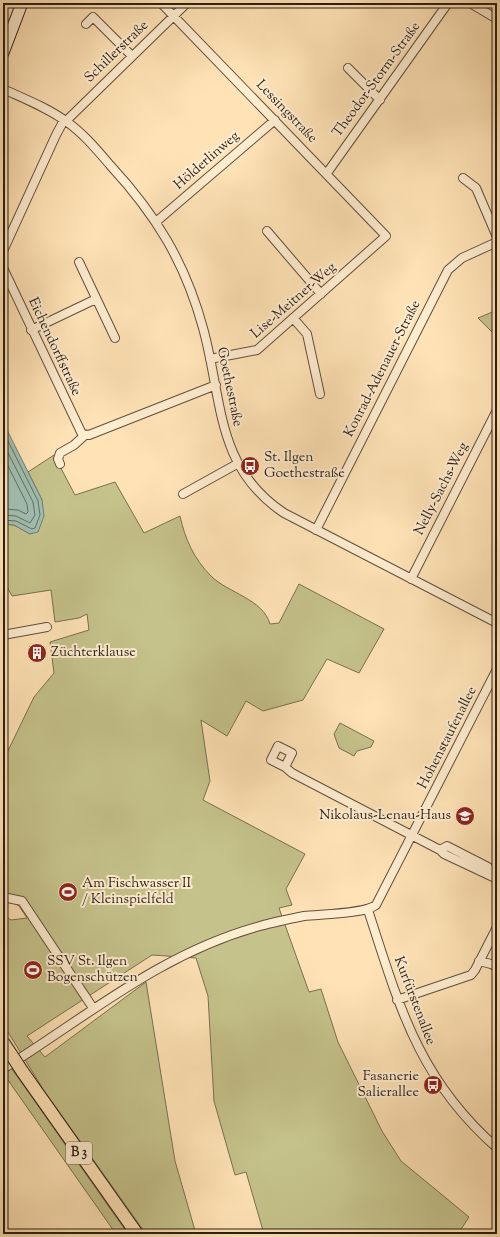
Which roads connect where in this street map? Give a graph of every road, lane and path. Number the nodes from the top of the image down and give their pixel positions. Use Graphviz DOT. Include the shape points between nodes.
graph roads {
  1 [pos="22,3"];
  2 [pos="161,3"];
  3 [pos="187,3"];
  4 [pos="448,3"];
  5 [pos="470,3"];
  6 [pos="174,16"];
  7 [pos="497,19"];
  8 [pos="86,24"];
  9 [pos="3,53"];
  10 [pos="132,56"];
  11 [pos="348,68"];
  12 [pos="3,88"];
  13 [pos="380,100"];
  14 [pos="275,120"];
  15 [pos="65,121"];
  16 [pos="327,173"];
  17 [pos="463,178"];
  18 [pos="156,221"];
  19 [pos="267,231"];
  20 [pos="497,237"];
  21 [pos="383,240"];
  22 [pos="497,242"];
  23 [pos="3,251"];
  24 [pos="79,262"];
  25 [pos="3,268"];
  26 [pos="321,294"];
  27 [pos="96,299"];
  28 [pos="293,318"];
  29 [pos="31,330"];
  30 [pos="114,338"];
  31 [pos="210,359"];
  32 [pos="216,385"];
  33 [pos="320,394"];
  34 [pos="497,410"];
  35 [pos="84,435"];
  36 [pos="60,464"];
  37 [pos="237,464"];
  38 [pos="183,494"];
  39 [pos="316,530"];
  40 [pos="411,579"];
  41 [pos="497,623"];
  42 [pos="47,627"];
  43 [pos="3,635"];
  44 [pos="497,670"];
  45 [pos="285,767"];
  46 [pos="412,836"];
  47 [pos="493,877"];
  48 [pos="3,897"];
  49 [pos="368,910"];
  50 [pos="497,927"];
  51 [pos="480,961"];
  52 [pos="497,968"];
  53 [pos="398,1000"];
  54 [pos="93,1008"];
  55 [pos="3,1042"];
  56 [pos="3,1069"];
  57 [pos="497,1148"];
  58 [pos="137,1234"];
  1 -- 9 [label="street"];
  2 -- 6 [label="street, Lessingstraße"];
  3 -- 6 [label="street, Schillerstraße"];
  4 -- 13 [label="street, Theodor-Storm-Straße"];
  5 -- 7 [label="street"];
  6 -- 10 [label="street, Schillerstraße"];
  6 -- 14 [label="street, Lessingstraße"];
  8 -- 10 [label="street" via="93,17"];
  10 -- 15 [label="street, Schillerstraße"];
  11 -- 13 [label="street"];
  12 -- 15 [label="street, Goethestraße"];
  13 -- 16 [label="street, Theodor-Storm-Straße"];
  14 -- 16 [label="street, Lessingstraße"];
  14 -- 18 [label="street, Hölderlinweg"];
  15 -- 18 [label="street, Goethestraße" via="95,148 127,183"];
  15 -- 23 [label="street" via="52,142"];
  16 -- 21 [label="street, Lessingstraße" via="384,232 386,236"];
  17 -- 20 [label="street" via="476,188"];
  18 -- 31 [label="street, Goethestraße" via="192,292"];
  19 -- 26 [label="street"];
  21 -- 26 [label="street, Lise-Meitner-Weg"];
  22 -- 39 [label="street, Konrad-Adenauer-Straße" via="462,258 448,270"];
  24 -- 27 [label="street"];
  25 -- 29 [label="street, Eichendorffstraße"];
  26 -- 28 [label="street, Lise-Meitner-Weg"];
  27 -- 29 [label="street"];
  27 -- 30 [label="street"];
  28 -- 31 [label="street, Lise-Meitner-Weg" via="257,350"];
  28 -- 33 [label="street" via="307,334"];
  29 -- 35 [label="street, Eichendorffstraße" via="79,431"];
  31 -- 32 [label="street, Goethestraße"];
  32 -- 35 [label="street"];
  32 -- 37 [label="street, Goethestraße" via="225,430"];
  34 -- 40 [label="street, Nelly-Sachs-Weg"];
  35 -- 36 [label="street" via="60,453"];
  37 -- 38 [label="street"];
  37 -- 39 [label="street, Goethestraße" via="248,481 269,502"];
  39 -- 40 [label="street, Goethestraße"];
  40 -- 41 [label="street, Goethestraße"];
  42 -- 43 [label="street"];
  44 -- 46 [label="street, Hohenstaufenallee"];
  45 -- 46 [label="street"];
  46 -- 47 [label="street" via="440,850 447,846 488,867"];
  46 -- 49 [label="street, Hohenstaufenallee" via="379,901"];
  48 -- 54 [label="street" via="22,901"];
  49 -- 53 [label="street, Kurfürstenallee"];
  49 -- 54 [label="street" via="304,916 225,937 160,966"];
  50 -- 51 [label="street"];
  51 -- 52 [label="street"];
  51 -- 53 [label="street" via="473,973 466,977"];
  53 -- 57 [label="street, Kurfürstenallee" via="420,1052 443,1089"];
  54 -- 56 [label="street"];
  55 -- 58 [label="main road, B 3, bridge"];
}
